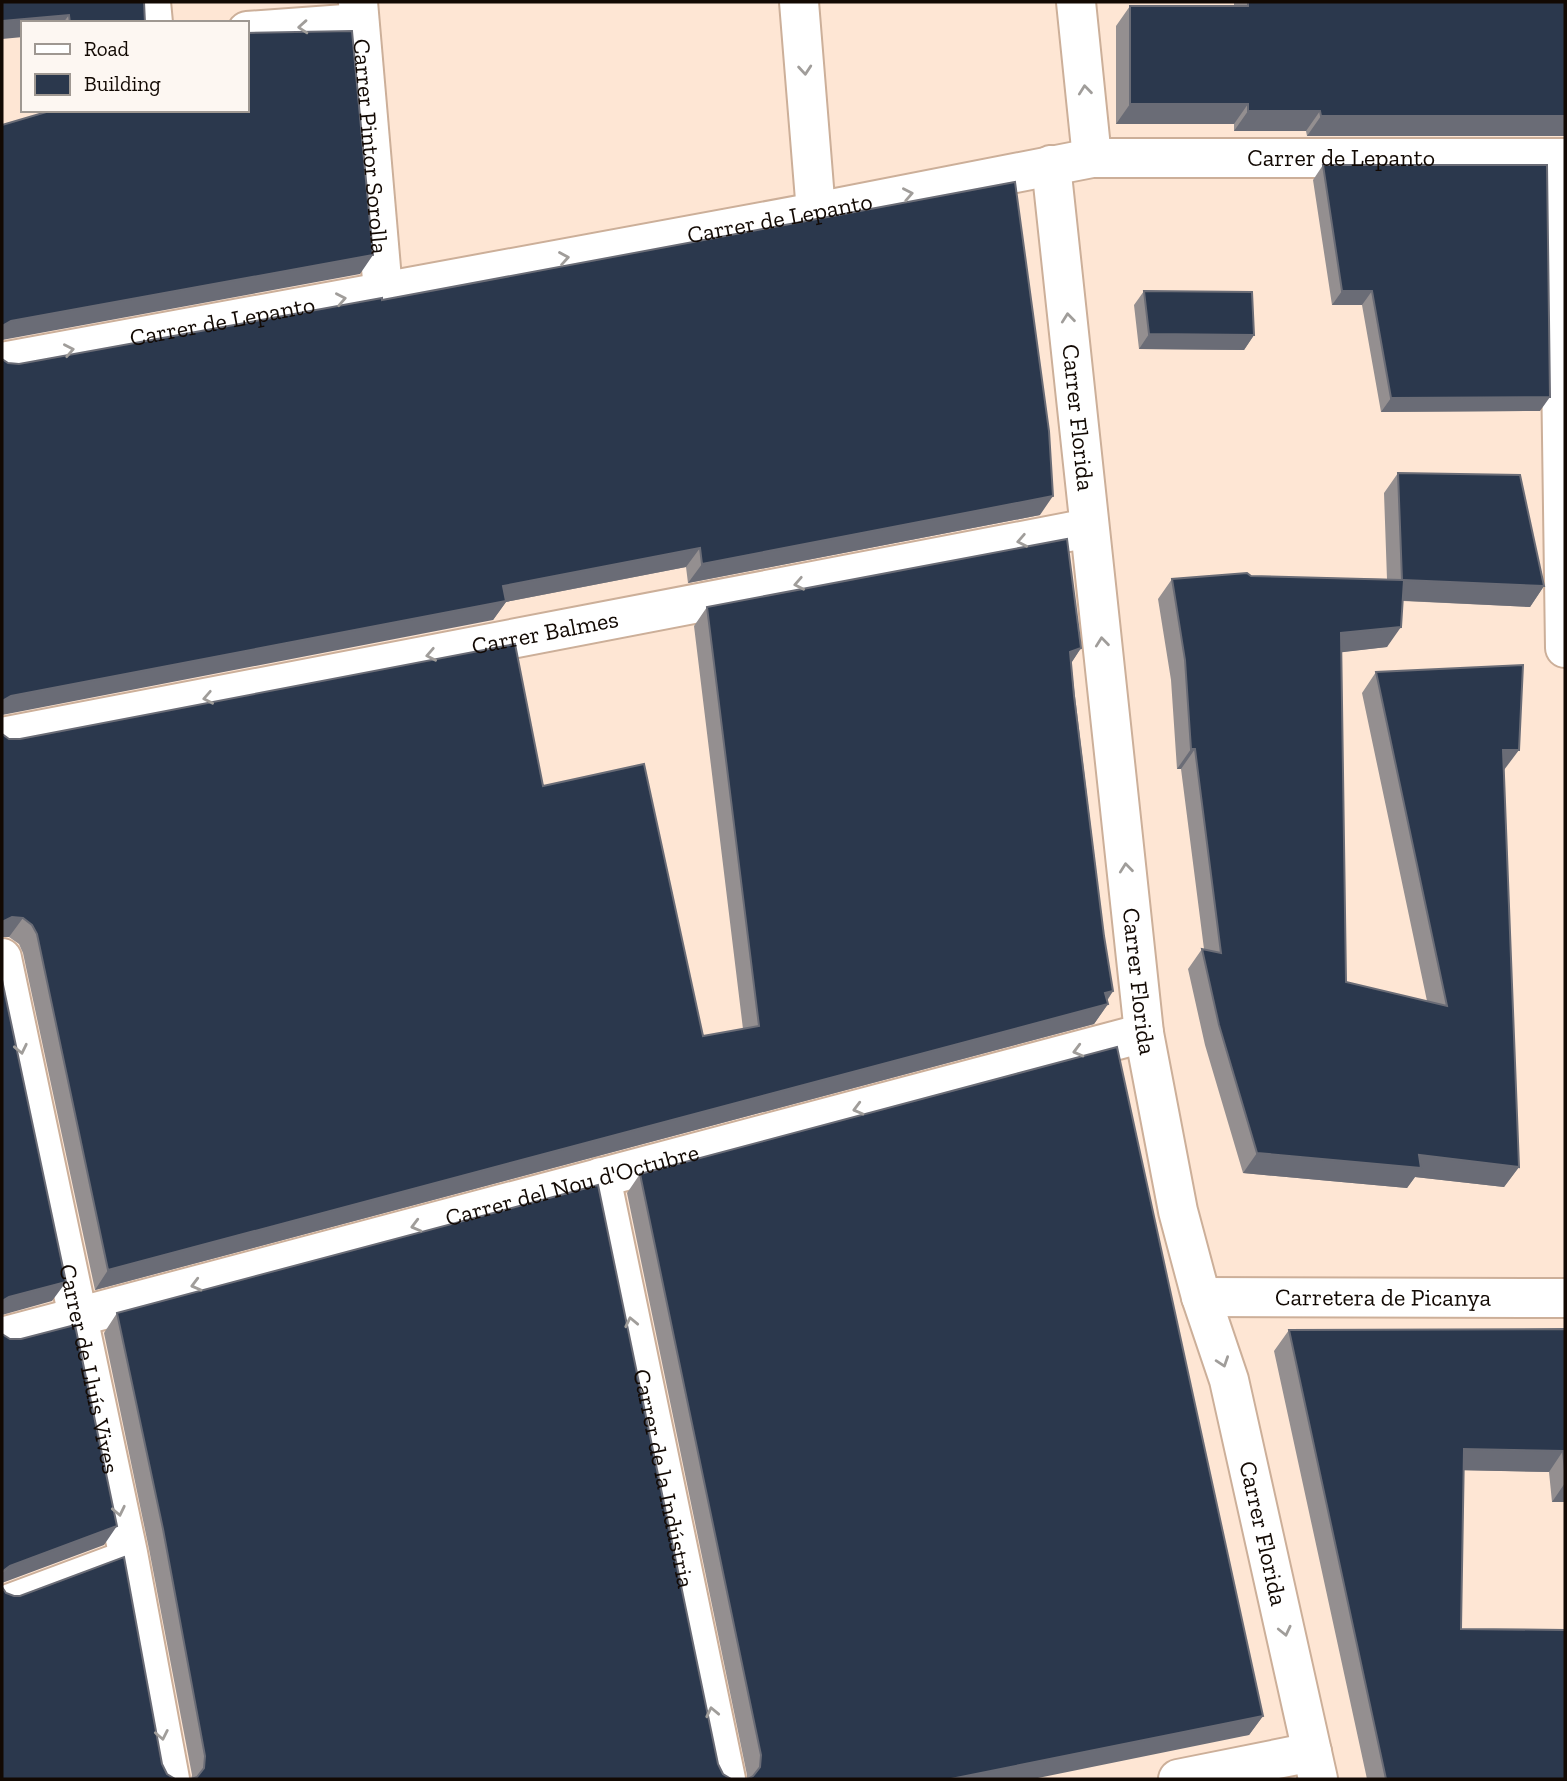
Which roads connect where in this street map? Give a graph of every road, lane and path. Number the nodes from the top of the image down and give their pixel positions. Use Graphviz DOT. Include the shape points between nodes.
graph roads {
  1 [pos="151,2"];
  2 [pos="799,2"];
  3 [pos="1076,2"];
  4 [pos="358,12"];
  5 [pos="153,21"];
  6 [pos="248,31"];
  7 [pos="1092,158"];
  8 [pos="1562,158"];
  9 [pos="1051,165"];
  10 [pos="816,212"];
  11 [pos="383,291"];
  12 [pos="2,362"];
  13 [pos="1089,528"];
  14 [pos="1565,648"];
  15 [pos="2,737"];
  16 [pos="2,958"];
  17 [pos="1144,1033"];
  18 [pos="600,1177"];
  19 [pos="1201,1297"];
  20 [pos="1565,1298"];
  21 [pos="77,1317"];
  22 [pos="2,1337"];
  23 [pos="128,1553"];
  24 [pos="2,1600"];
  25 [pos="1315,1766"];
  26 [pos="170,1779"];
  27 [pos="726,1779"];
  28 [pos="1178,1779"];
  1 -- 5 [label="street"];
  2 -- 10 [label="street, one-way"];
  7 -- 3 [label="street, one-way"];
  4 -- 6 [label="street, one-way"];
  4 -- 11 [label="street, Carrer Pintor Sorolla"];
  7 -- 8 [label="street, Carrer de Lepanto"];
  7 -- 9 [label="street, Carrer de Lepanto"];
  8 -- 14 [label="street"];
  10 -- 9 [label="street, Carrer de Lepanto, one-way"];
  13 -- 9 [label="street, Carrer Florida, one-way"];
  11 -- 10 [label="street, Carrer de Lepanto, one-way"];
  12 -- 11 [label="street, Carrer de Lepanto, one-way"];
  13 -- 15 [label="street, Carrer Balmes, one-way"];
  17 -- 13 [label="street, Carrer Florida, one-way"];
  16 -- 21 [label="street, Carrer de Lluís Vives, one-way"];
  17 -- 18 [label="street, Carrer del Nou d'Octubre, one-way"];
  17 -- 19 [label="street, Carrer Florida" via="1178,1211"];
  18 -- 21 [label="street, Carrer del Nou d'Octubre, one-way"];
  27 -- 18 [label="street, Carrer de la Indústria, one-way"];
  19 -- 20 [label="street, Carretera de Picanya"];
  19 -- 25 [label="street, Carrer Florida, one-way" via="1229,1380"];
  21 -- 22 [label="street, Carrer del Nou d'Octubre"];
  21 -- 23 [label="street, Carrer de Lluís Vives, one-way"];
  23 -- 24 [label="lane"];
  23 -- 26 [label="street, Carrer de Lluís Vives, one-way"];
  25 -- 28 [label="street"];
}
